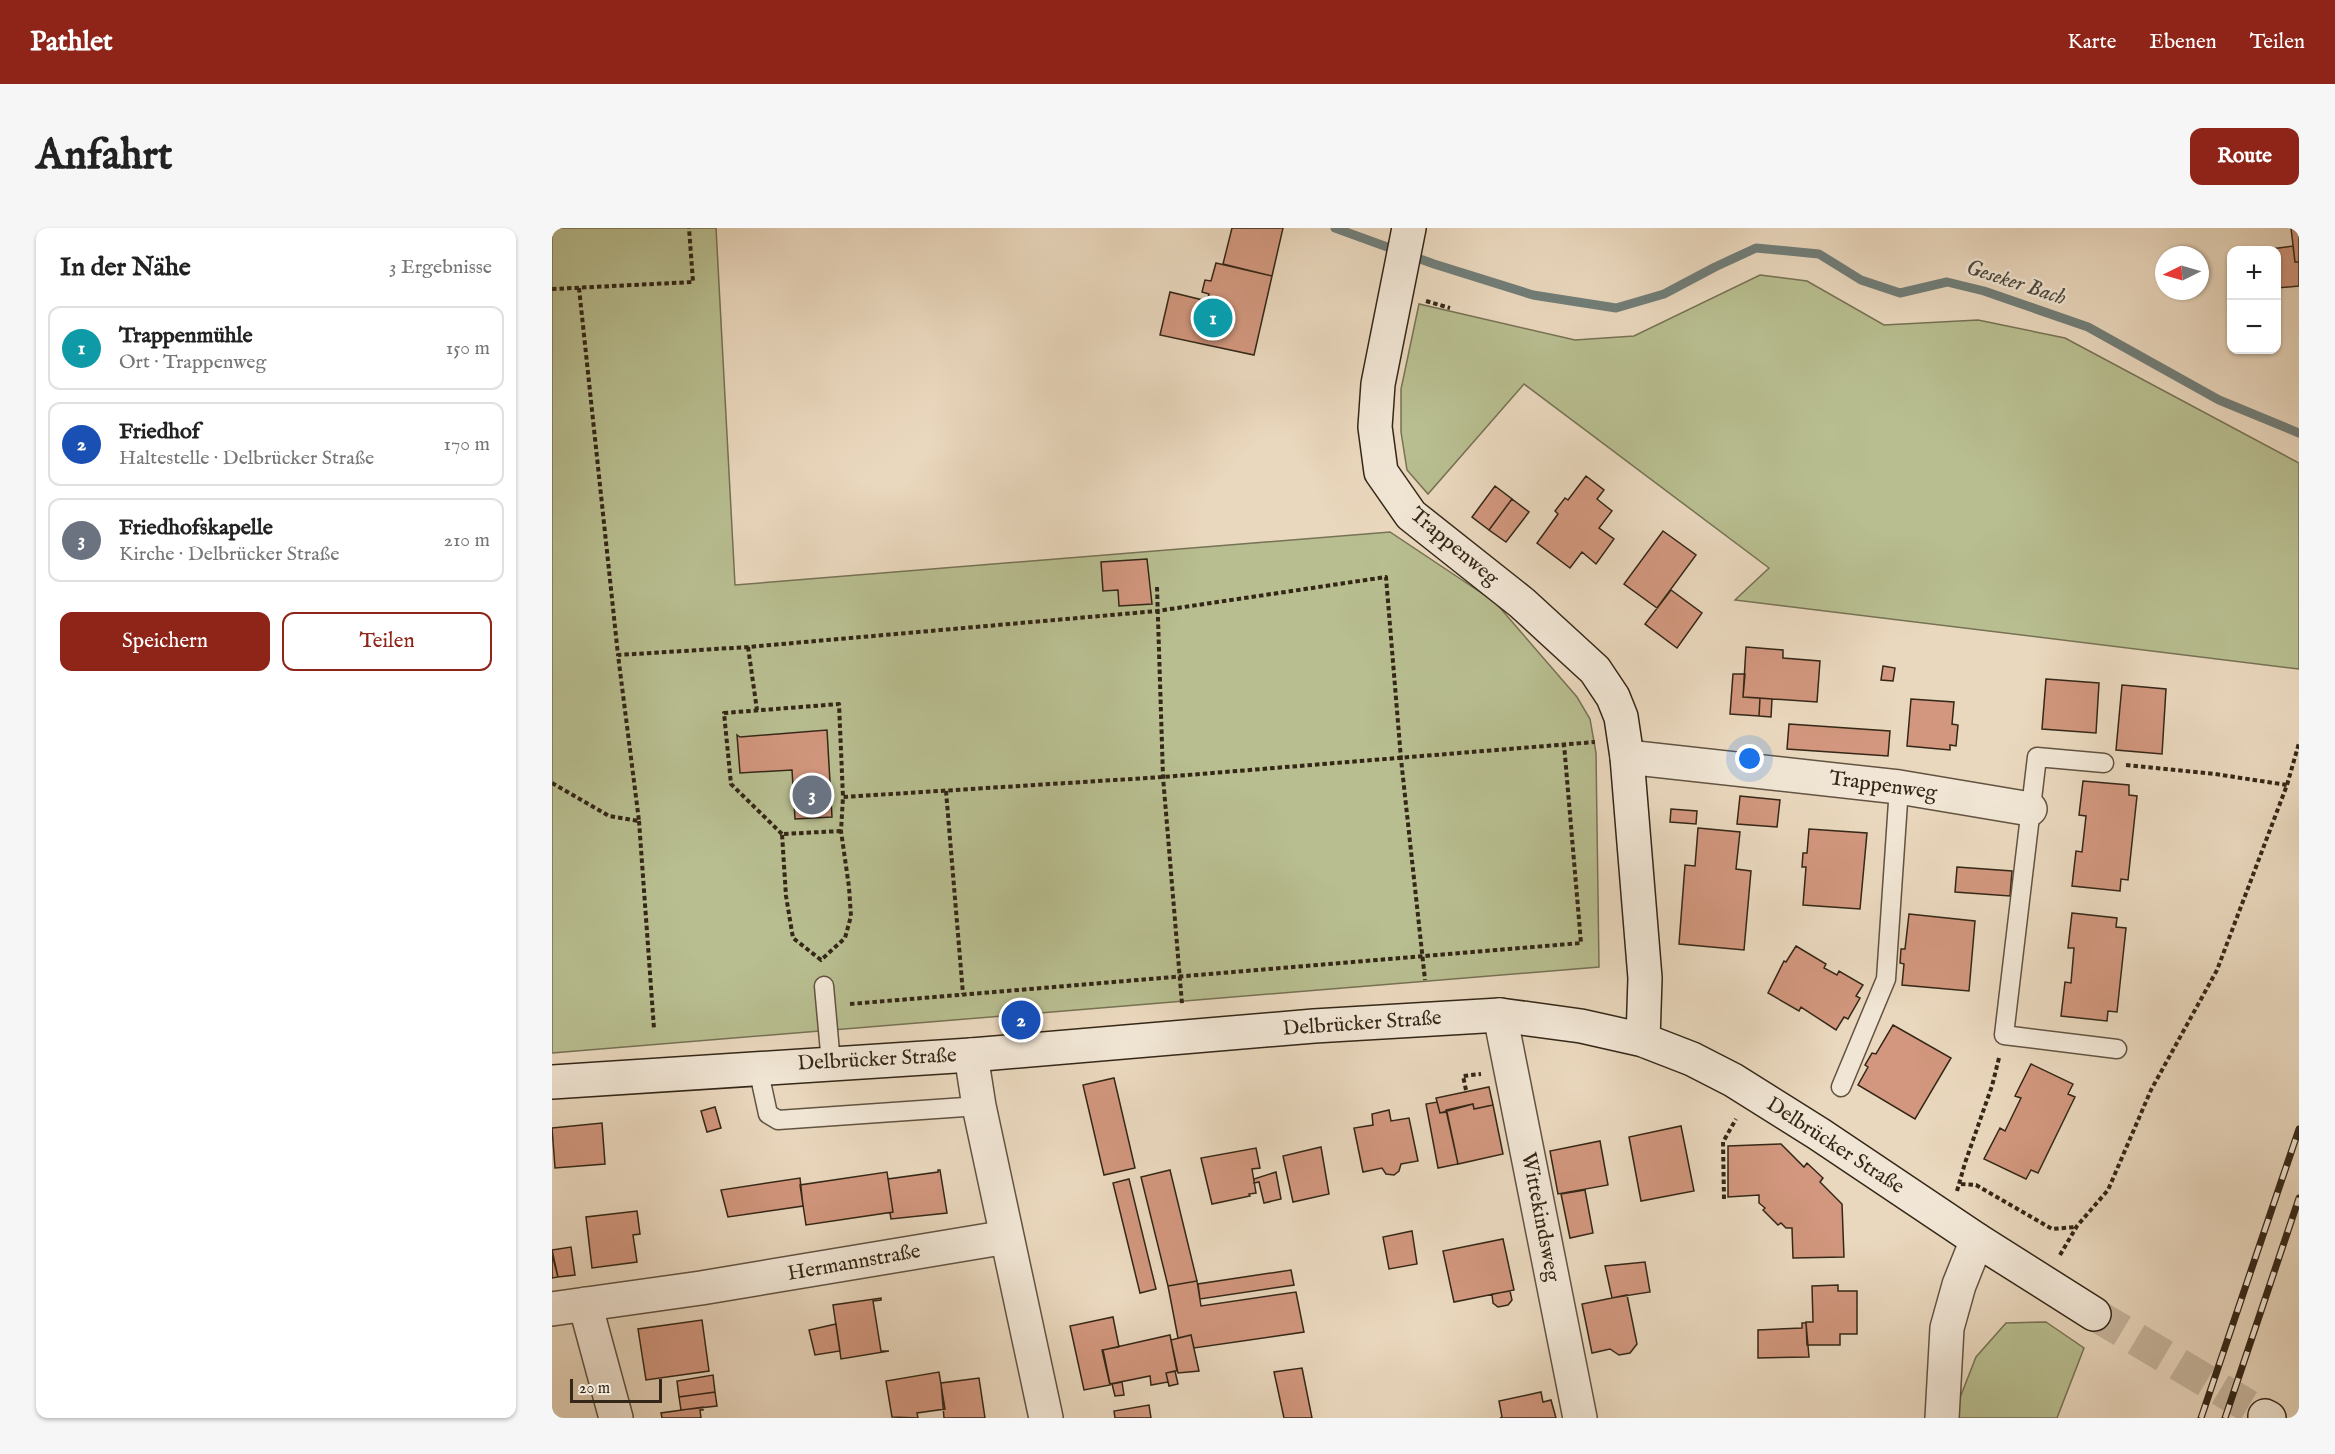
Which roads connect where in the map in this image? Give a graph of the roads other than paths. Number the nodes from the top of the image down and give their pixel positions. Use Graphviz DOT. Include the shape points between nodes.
graph roads {
  1 [pos="1408,229"];
  2 [pos="1628,757"];
  3 [pos="2104,763"];
  4 [pos="1899,787"];
  5 [pos="2030,809"];
  6 [pos="824,986"];
  7 [pos="1500,1015"];
  8 [pos="1643,1040"];
  9 [pos="2117,1049"];
  10 [pos="971,1055"];
  11 [pos="831,1063"];
  12 [pos="758,1068"];
  13 [pos="552,1082"];
  14 [pos="1841,1087"];
  15 [pos="979,1106"];
  16 [pos="1007,1237"];
  17 [pos="1977,1240"];
  18 [pos="585,1304"];
  19 [pos="552,1309"];
  20 [pos="2094,1314"];
  21 [pos="616,1418"];
  22 [pos="1046,1418"];
  23 [pos="1580,1418"];
  24 [pos="1942,1418"];
  1 -- 2 [label="street, Trappenweg" via="1409,286 1378,384 1375,427 1381,472 1411,515 1522,603 1595,670 1621,717"];
  2 -- 4 [label="street, Trappenweg"];
  2 -- 8 [label="street, Trappenweg" via="1645,978"];
  3 -- 5 [label="lane" via="2037,758"];
  4 -- 5 [label="street, Trappenweg"];
  4 -- 14 [label="lane" via="1886,979"];
  5 -- 9 [label="lane" via="2004,1035"];
  6 -- 11 [label="lane"];
  7 -- 8 [label="street, Delbrücker Straße" via="1581,1026"];
  7 -- 10 [label="street, Delbrücker Straße" via="1314,1026"];
  7 -- 23 [label="street, Wittekindsweg"];
  8 -- 17 [label="street, Delbrücker Straße" via="1732,1080"];
  10 -- 11 [label="street, Delbrücker Straße"];
  10 -- 15 [label="street"];
  11 -- 12 [label="street, Delbrücker Straße"];
  12 -- 13 [label="street, Delbrücker Straße"];
  12 -- 15 [label="lane" via="768,1114 778,1120"];
  15 -- 16 [label="street"];
  16 -- 18 [label="street, Hermannstraße"];
  16 -- 22 [label="street"];
  17 -- 20 [label="street, Delbrücker Straße"];
  17 -- 24 [label="street" via="1947,1328"];
  18 -- 19 [label="street, Hermannstraße"];
  18 -- 21 [label="street"];
}
